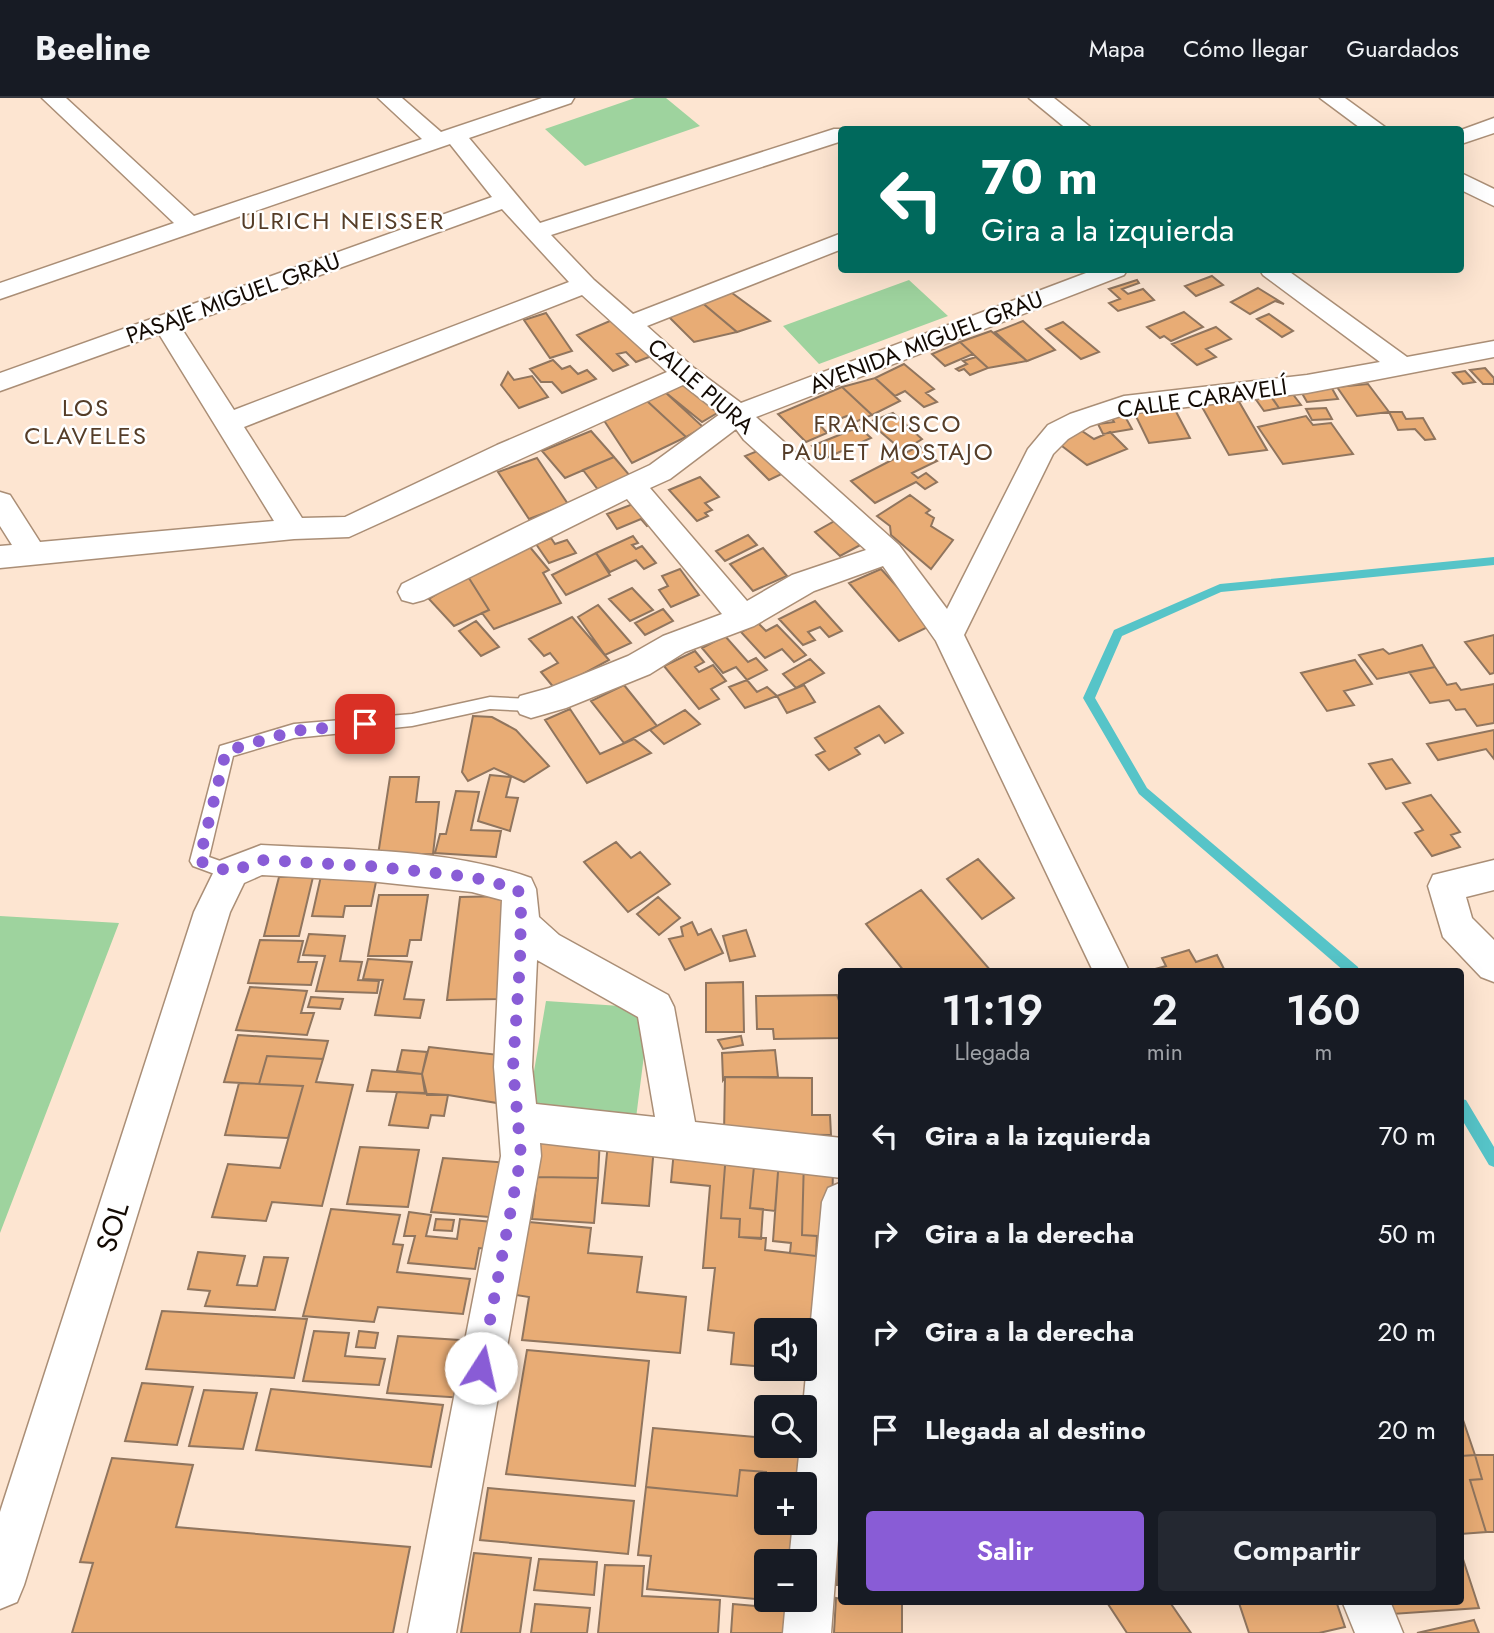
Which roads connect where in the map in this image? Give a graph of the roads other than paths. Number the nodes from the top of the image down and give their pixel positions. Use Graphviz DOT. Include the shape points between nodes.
graph roads {
  1 [pos="53,98"];
  2 [pos="389,98"];
  3 [pos="563,98"];
  4 [pos="1040,98"];
  5 [pos="1331,98"];
  6 [pos="1494,125"];
  7 [pos="1078,126"];
  8 [pos="1372,126"];
  9 [pos="838,135"];
  10 [pos="1464,136"];
  11 [pos="446,137"];
  12 [pos="1464,182"];
  13 [pos="1494,199"];
  14 [pos="506,200"];
  15 [pos="190,225"];
  16 [pos="536,232"];
  17 [pos="838,242"];
  18 [pos="1107,273"];
  19 [pos="1276,273"];
  20 [pos="585,285"];
  21 [pos="0,290"];
  22 [pos="165,322"];
  23 [pos="630,324"];
  24 [pos="1494,349"];
  25 [pos="1404,367"];
  26 [pos="685,374"];
  27 [pos="0,382"];
  28 [pos="738,414"];
  29 [pos="227,423"];
  30 [pos="631,485"];
  31 [pos="0,502"];
  32 [pos="294,529"];
  33 [pos="32,552"];
  34 [pos="889,553"];
  35 [pos="0,556"];
  36 [pos="413,592"];
  37 [pos="743,618"];
  38 [pos="949,635"];
  39 [pos="531,705"];
  40 [pos="231,872"];
  41 [pos="1494,876"];
  42 [pos="521,924"];
  43 [pos="1494,965"];
  44 [pos="1110,968"];
  45 [pos="518,1121"];
  46 [pos="678,1139"];
  47 [pos="838,1158"];
  48 [pos="838,1251"];
  49 [pos="0,1585"];
  50 [pos="1368,1605"];
  51 [pos="432,1633"];
  52 [pos="807,1633"];
  53 [pos="1379,1633"];
  1 -- 15 [label="street"];
  2 -- 11 [label="street, CALLE PIURA"];
  3 -- 11 [label="street"];
  4 -- 7 [label="street"];
  5 -- 8 [label="street"];
  6 -- 10 [label="street"];
  9 -- 16 [label="street"];
  11 -- 14 [label="street, CALLE PIURA"];
  11 -- 15 [label="street"];
  12 -- 13 [label="street"];
  14 -- 16 [label="street, CALLE PIURA"];
  14 -- 22 [label="street, PASAJE MIGUEL GRAU"];
  15 -- 21 [label="street"];
  16 -- 20 [label="street, CALLE PIURA"];
  17 -- 23 [label="street"];
  18 -- 28 [label="street, AVENIDA MIGUEL GRAU"];
  19 -- 25 [label="street"];
  20 -- 23 [label="street, CALLE PIURA"];
  20 -- 29 [label="street"];
  22 -- 27 [label="street, PASAJE MIGUEL GRAU"];
  22 -- 29 [label="street"];
  23 -- 26 [label="street, CALLE PIURA"];
  24 -- 25 [label="street, CALLE CARAVELÍ"];
  25 -- 38 [label="street, CALLE CARAVELÍ" via="1307,384 1124,405 1058,432 1042,449"];
  26 -- 28 [label="street, CALLE PIURA"];
  26 -- 32 [label="street" via="349,527"];
  28 -- 30 [label="street, AVENIDA MIGUEL GRAU" via="660,472"];
  28 -- 34 [label="street, CALLE PIURA"];
  29 -- 32 [label="street"];
  30 -- 36 [label="street, AVENIDA MIGUEL GRAU"];
  30 -- 37 [label="street"];
  31 -- 33 [label="street"];
  32 -- 33 [label="street"];
  33 -- 35 [label="street"];
  34 -- 37 [label="street" via="803,583"];
  34 -- 38 [label="street, CALLE PIURA"];
  37 -- 39 [label="street" via="674,644 639,665"];
  38 -- 44 [label="street, CALLE PIURA"];
  39 -- 40 [label="lane" via="490,703 412,720 294,731 226,751 199,861"];
  40 -- 42 [label="street" via="261,860 472,877 518,889"];
  40 -- 49 [label="street, SOL" via="212,912"];
  41 -- 43 [label="street" via="1446,886 1456,926"];
  42 -- 45 [label="street" via="513,1067"];
  42 -- 46 [label="street" via="546,946 655,1007"];
  45 -- 46 [label="street"];
  45 -- 51 [label="street" via="521,1156"];
  46 -- 47 [label="street"];
  48 -- 52 [label="street"];
  50 -- 53 [label="street"];
}
